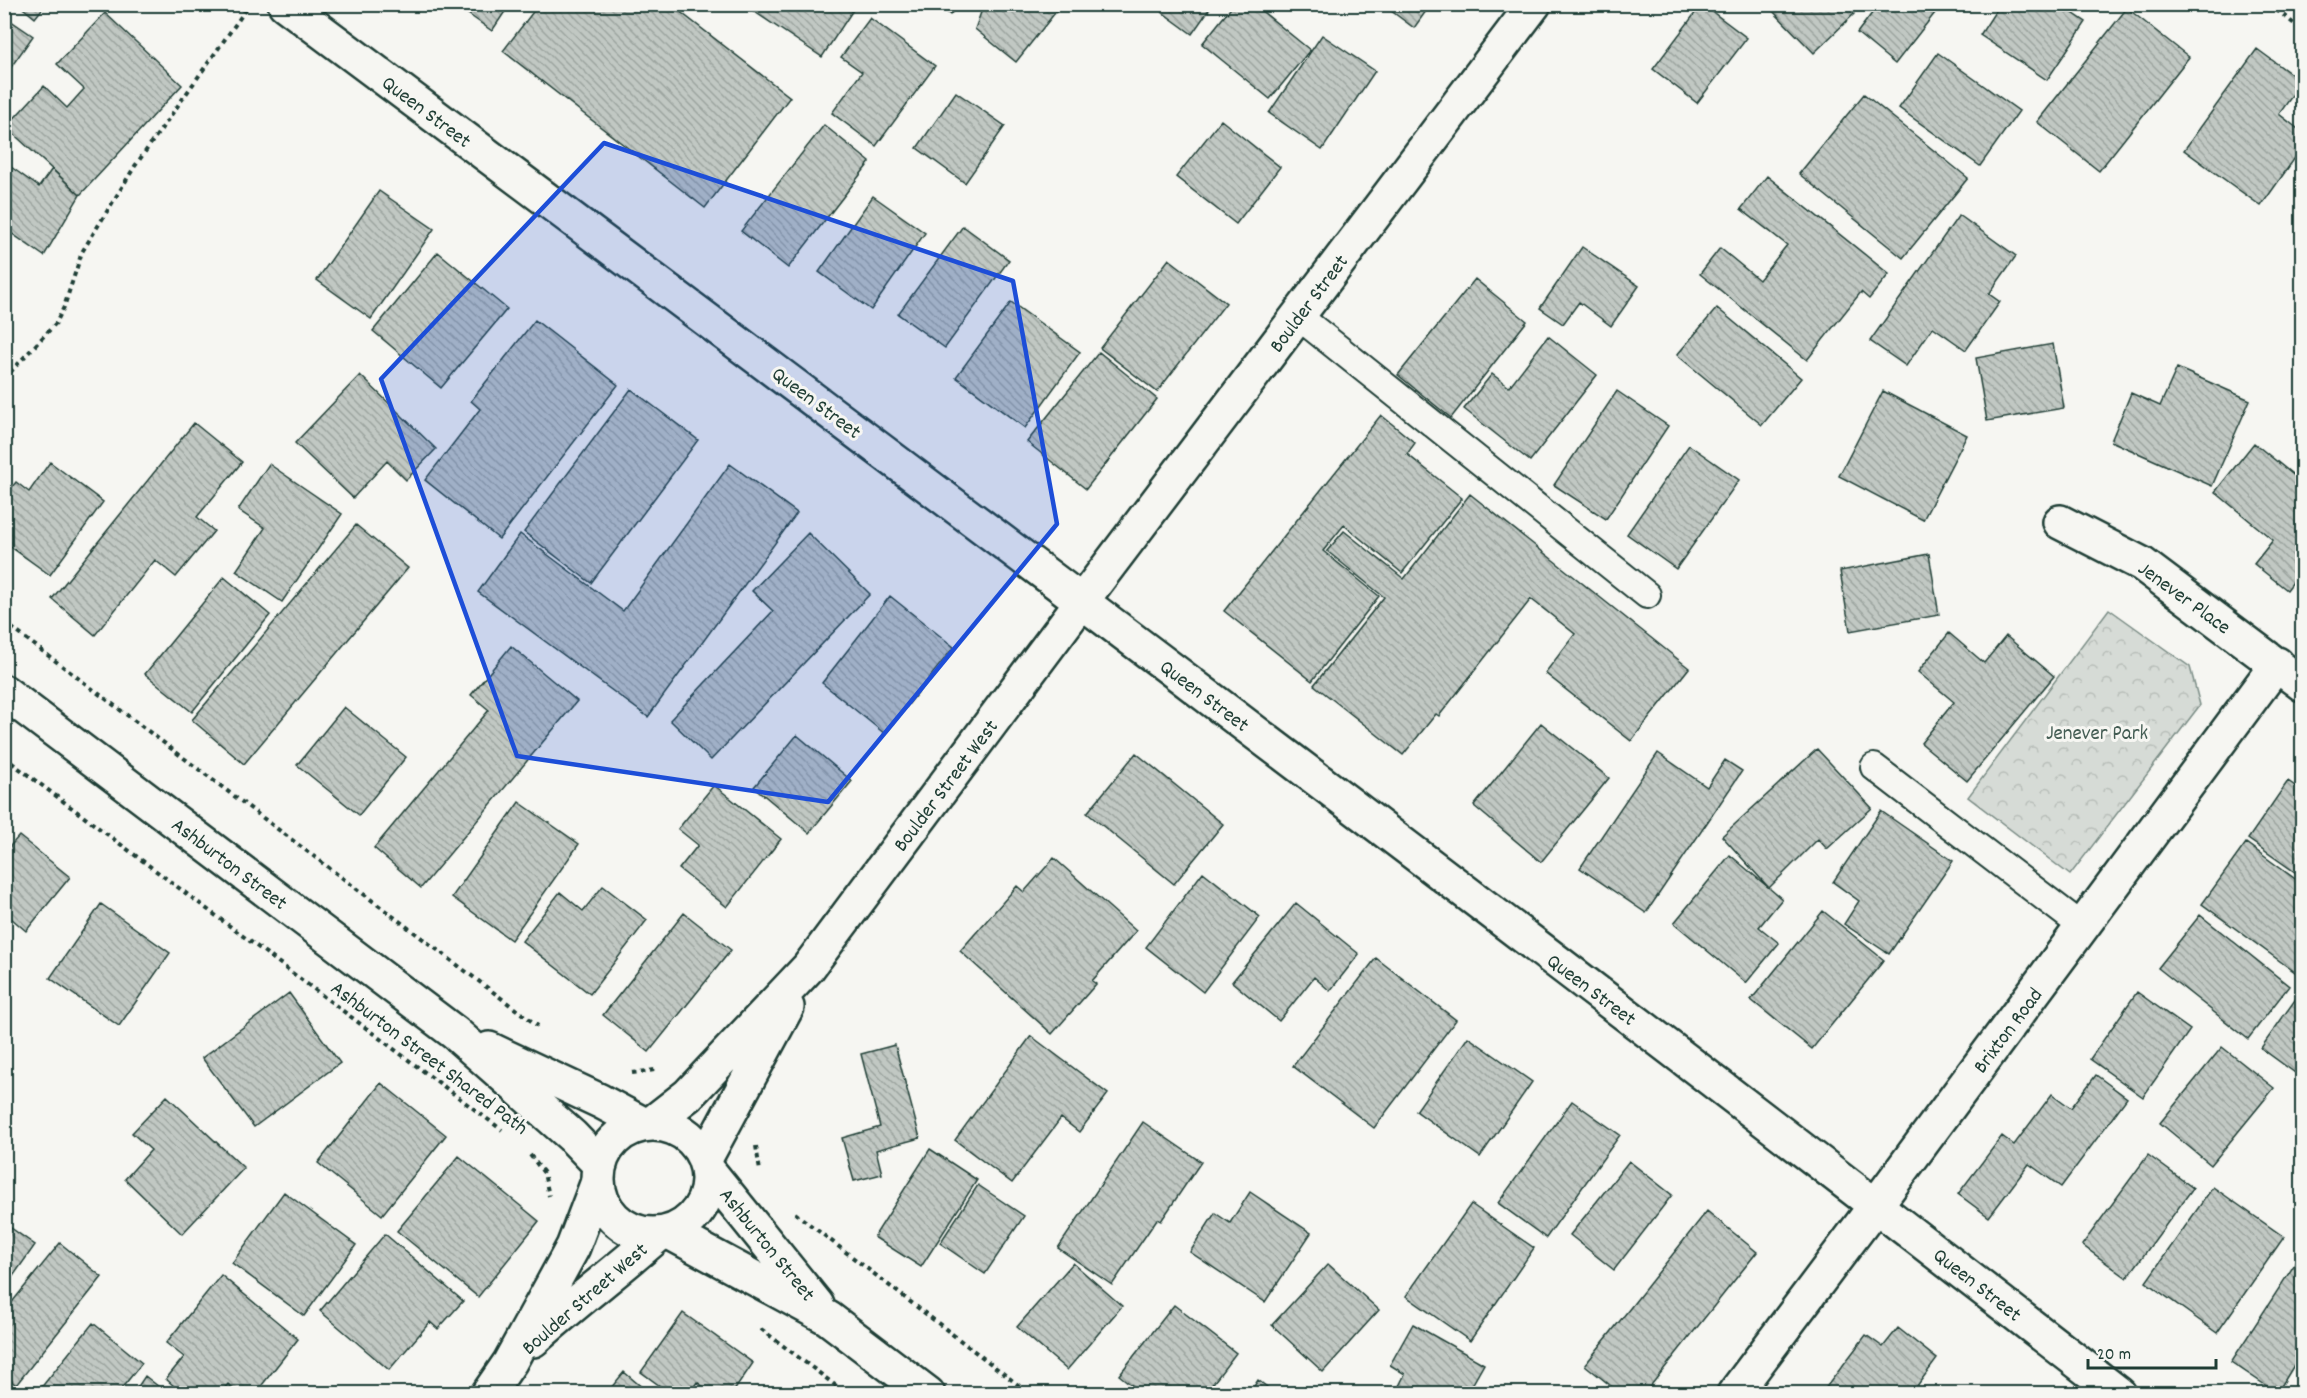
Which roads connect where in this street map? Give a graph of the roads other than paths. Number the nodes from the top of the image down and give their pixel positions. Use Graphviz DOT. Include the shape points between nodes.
graph roads {
  1 [pos="1534,4"];
  2 [pos="294,7"];
  3 [pos="1298,316"];
  4 [pos="2060,522"];
  5 [pos="1647,595"];
  6 [pos="1082,601"];
  7 [pos="2277,664"];
  8 [pos="2302,684"];
  9 [pos="4,692"];
  10 [pos="1874,767"];
  11 [pos="2084,927"];
  12 [pos="808,968"];
  13 [pos="455,1033"];
  14 [pos="648,1124"];
  15 [pos="706,1164"];
  16 [pos="598,1174"];
  17 [pos="1876,1205"];
  18 [pos="663,1234"];
  19 [pos="828,1318"];
  20 [pos="510,1362"];
  21 [pos="488,1394"];
  22 [pos="928,1394"];
  23 [pos="1734,1394"];
  24 [pos="2119,1394"];
  1 -- 3 [label="street, Boulder Street"];
  2 -- 6 [label="street, Queen Street"];
  3 -- 5 [label="lane"];
  3 -- 6 [label="street, Boulder Street"];
  4 -- 7 [label="street, Jenever Place" via="2142,564"];
  6 -- 12 [label="street, Boulder Street West"];
  6 -- 17 [label="street, Queen Street"];
  7 -- 8 [label="street, Jenever Place"];
  7 -- 11 [label="street, Brixton Road"];
  9 -- 13 [label="street, Ashburton Street"];
  10 -- 11 [label="lane"];
  11 -- 17 [label="street, Brixton Road"];
  12 -- 14 [label="street, Boulder Street West" via="688,1095"];
  12 -- 15 [label="street, Boulder Street West"];
  13 -- 14 [label="street, Ashburton Street"];
  13 -- 16 [label="street, Ashburton Street" via="572,1136"];
  14 -- 15 [label="street" via="672,1127 689,1137"];
  14 -- 16 [label="street" via="615,1137 605,1150"];
  15 -- 18 [label="street" via="708,1186 704,1201 684,1226"];
  15 -- 19 [label="street, Ashburton Street"];
  16 -- 18 [label="street" via="604,1205 617,1222 644,1234"];
  16 -- 20 [label="street, Boulder Street West" via="573,1247"];
  17 -- 23 [label="street, Brixton Road"];
  17 -- 24 [label="street, Queen Street"];
  18 -- 19 [label="street, Ashburton Street"];
  18 -- 20 [label="street, Boulder Street West" via="578,1300"];
  19 -- 22 [label="street, Ashburton Street"];
  20 -- 21 [label="street, Boulder Street West"];
}
